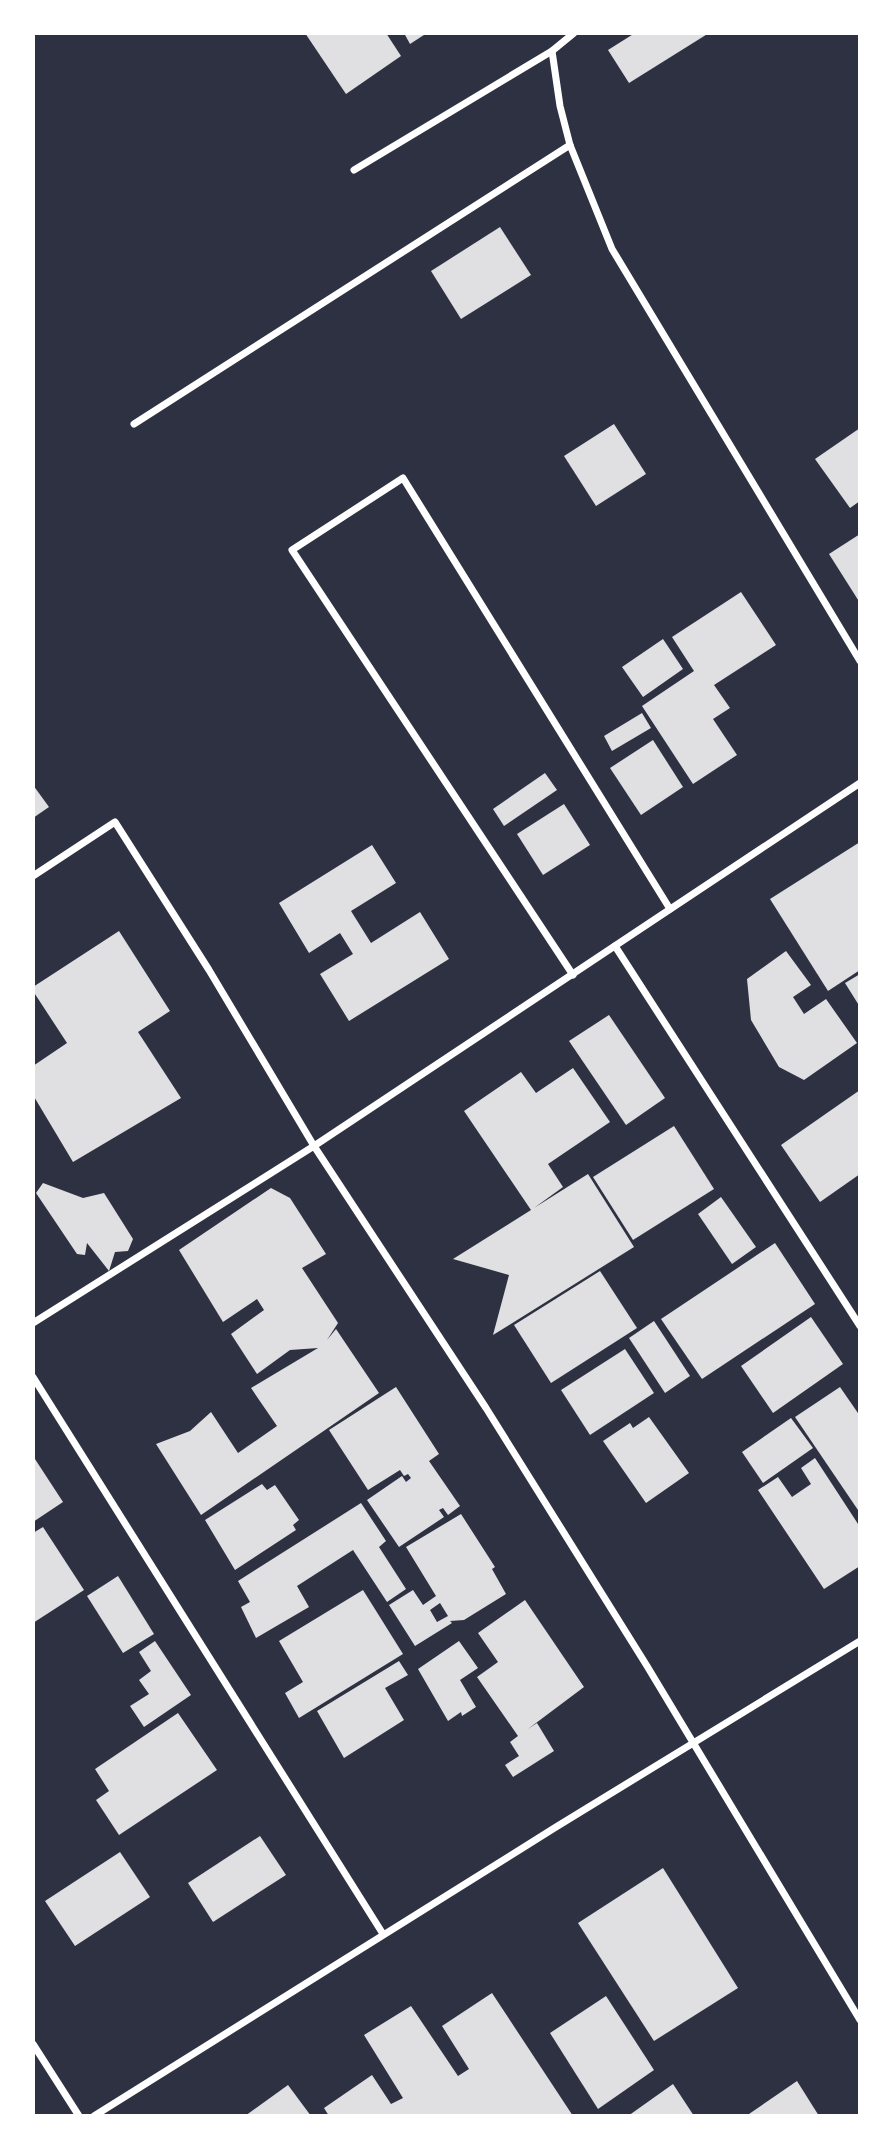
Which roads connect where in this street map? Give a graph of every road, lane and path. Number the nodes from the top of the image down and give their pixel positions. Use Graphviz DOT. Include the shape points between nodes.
graph roads {
  1 [pos="574,33"];
  2 [pos="552,51"];
  3 [pos="570,145"];
  4 [pos="354,170"];
  5 [pos="134,424"];
  6 [pos="860,661"];
  7 [pos="860,783"];
  8 [pos="33,876"];
  9 [pos="670,909"];
  10 [pos="615,946"];
  11 [pos="573,975"];
  12 [pos="314,1146"];
  13 [pos="33,1323"];
  14 [pos="860,1326"];
  15 [pos="33,1377"];
  16 [pos="860,1641"];
  17 [pos="694,1743"];
  18 [pos="383,1934"];
  19 [pos="860,2020"];
  20 [pos="33,2044"];
  21 [pos="79,2116"];
  22 [pos="94,2116"];
  1 -- 2 [label="street"];
  2 -- 3 [label="street"];
  2 -- 4 [label="street"];
  3 -- 5 [label="street"];
  3 -- 6 [label="street" via="630,282"];
  7 -- 9 [label="street"];
  8 -- 12 [label="street" via="115,822"];
  9 -- 10 [label="street"];
  9 -- 11 [label="street" via="403,478 292,550"];
  10 -- 11 [label="street"];
  10 -- 14 [label="street"];
  11 -- 12 [label="street"];
  12 -- 13 [label="street"];
  12 -- 17 [label="street" via="486,1408"];
  15 -- 18 [label="street"];
  16 -- 17 [label="street"];
  17 -- 18 [label="street"];
  17 -- 19 [label="street"];
  18 -- 22 [label="street"];
  20 -- 21 [label="street"];
}
